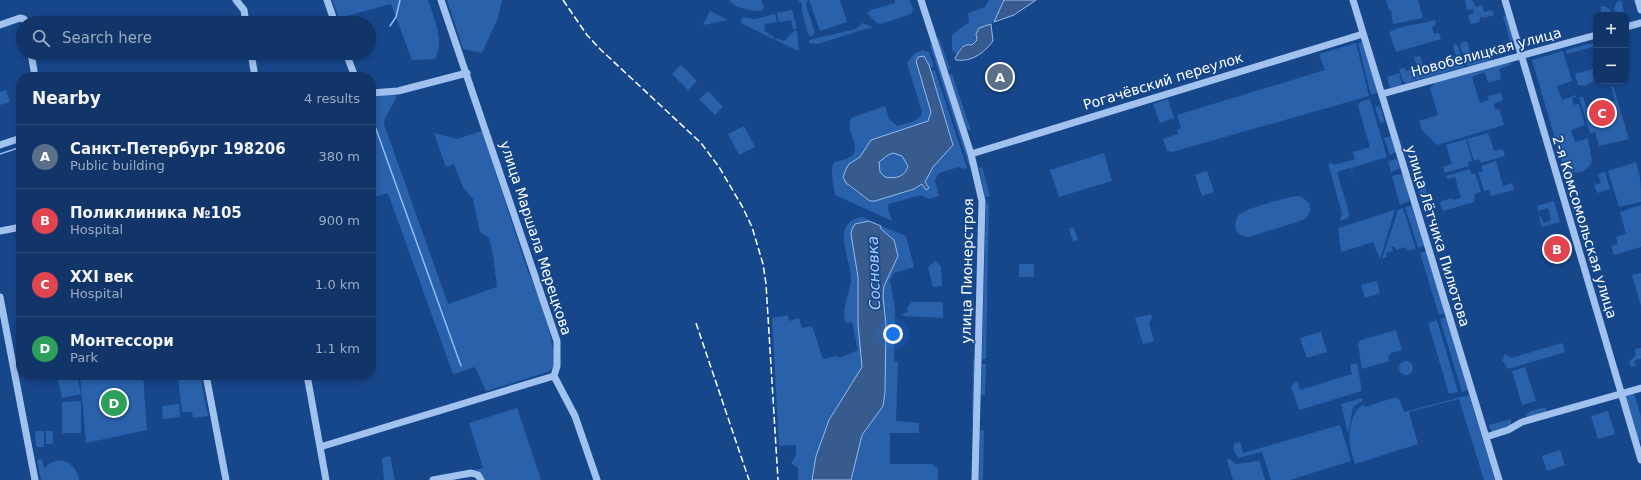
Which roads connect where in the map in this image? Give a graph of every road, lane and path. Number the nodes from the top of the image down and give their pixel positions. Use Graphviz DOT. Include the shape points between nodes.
graph roads {
  1 [pos="236,0"];
  2 [pos="327,0"];
  3 [pos="441,0"];
  4 [pos="921,0"];
  5 [pos="1353,0"];
  6 [pos="1505,0"];
  7 [pos="1638,0"];
  8 [pos="1641,10"];
  9 [pos="245,16"];
  10 [pos="333,16"];
  11 [pos="16,19"];
  12 [pos="1641,23"];
  13 [pos="0,25"];
  14 [pos="1629,26"];
  15 [pos="1363,34"];
  16 [pos="1593,36"];
  17 [pos="1521,56"];
  18 [pos="32,60"];
  19 [pos="252,60"];
  20 [pos="349,60"];
  21 [pos="34,72"];
  22 [pos="254,72"];
  23 [pos="353,72"];
  24 [pos="467,73"];
  25 [pos="376,93"];
  26 [pos="1382,94"];
  27 [pos="16,140"];
  28 [pos="0,145"];
  29 [pos="975,153"];
  30 [pos="16,228"];
  31 [pos="0,231"];
  32 [pos="0,297"];
  33 [pos="16,362"];
  34 [pos="13,363"];
  35 [pos="554,376"];
  36 [pos="16,379"];
  37 [pos="16,380"];
  38 [pos="207,380"];
  39 [pos="308,380"];
  40 [pos="1641,388"];
  41 [pos="1621,394"];
  42 [pos="1486,437"];
  43 [pos="320,447"];
  44 [pos="1641,460"];
  45 [pos="35,480"];
  46 [pos="226,480"];
  47 [pos="326,480"];
  48 [pos="433,480"];
  49 [pos="481,480"];
  50 [pos="597,480"];
  51 [pos="975,480"];
  52 [pos="1499,480"];
  1 -- 9 [label="street" via="244,10"];
  2 -- 10 [label="street"];
  3 -- 24 [label="street, улица Маршала Мерецкова"];
  4 -- 29 [label="street, улица Пионерстроя"];
  5 -- 15 [label="street, улица Лётчика Пилютова"];
  6 -- 17 [label="street, 2-я Комсомольская улица"];
  7 -- 8 [label="street"];
  11 -- 13 [label="street"];
  12 -- 14 [label="street"];
  15 -- 26 [label="street, улица Лётчика Пилютова"];
  15 -- 29 [label="street, Рогачёвский переулок"];
  16 -- 17 [label="street, Новобелицкая улица"];
  17 -- 26 [label="street, Новобелицкая улица"];
  17 -- 41 [label="street, 2-я Комсомольская улица"];
  18 -- 21 [label="street"];
  19 -- 22 [label="street"];
  20 -- 23 [label="street"];
  24 -- 25 [label="street" via="404,90"];
  24 -- 35 [label="street, улица Маршала Мерецкова" via="557,341 558,366"];
  26 -- 42 [label="street, улица Лётчика Пилютова"];
  27 -- 28 [label="street"];
  29 -- 51 [label="street, улица Пионерстроя" via="983,207"];
  30 -- 31 [label="street"];
  32 -- 34 [label="street"];
  33 -- 34 [label="street"];
  34 -- 36 [label="street"];
  35 -- 43 [label="street"];
  35 -- 50 [label="street" via="575,416"];
  37 -- 45 [label="street"];
  38 -- 46 [label="street"];
  39 -- 43 [label="street"];
  40 -- 41 [label="street"];
  41 -- 42 [label="street" via="1522,422"];
  41 -- 44 [label="street, 2-я Комсомольская улица"];
  42 -- 52 [label="street, улица Лётчика Пилютова"];
  43 -- 47 [label="street"];
  48 -- 49 [label="street" via="471,473 478,475"];
}
